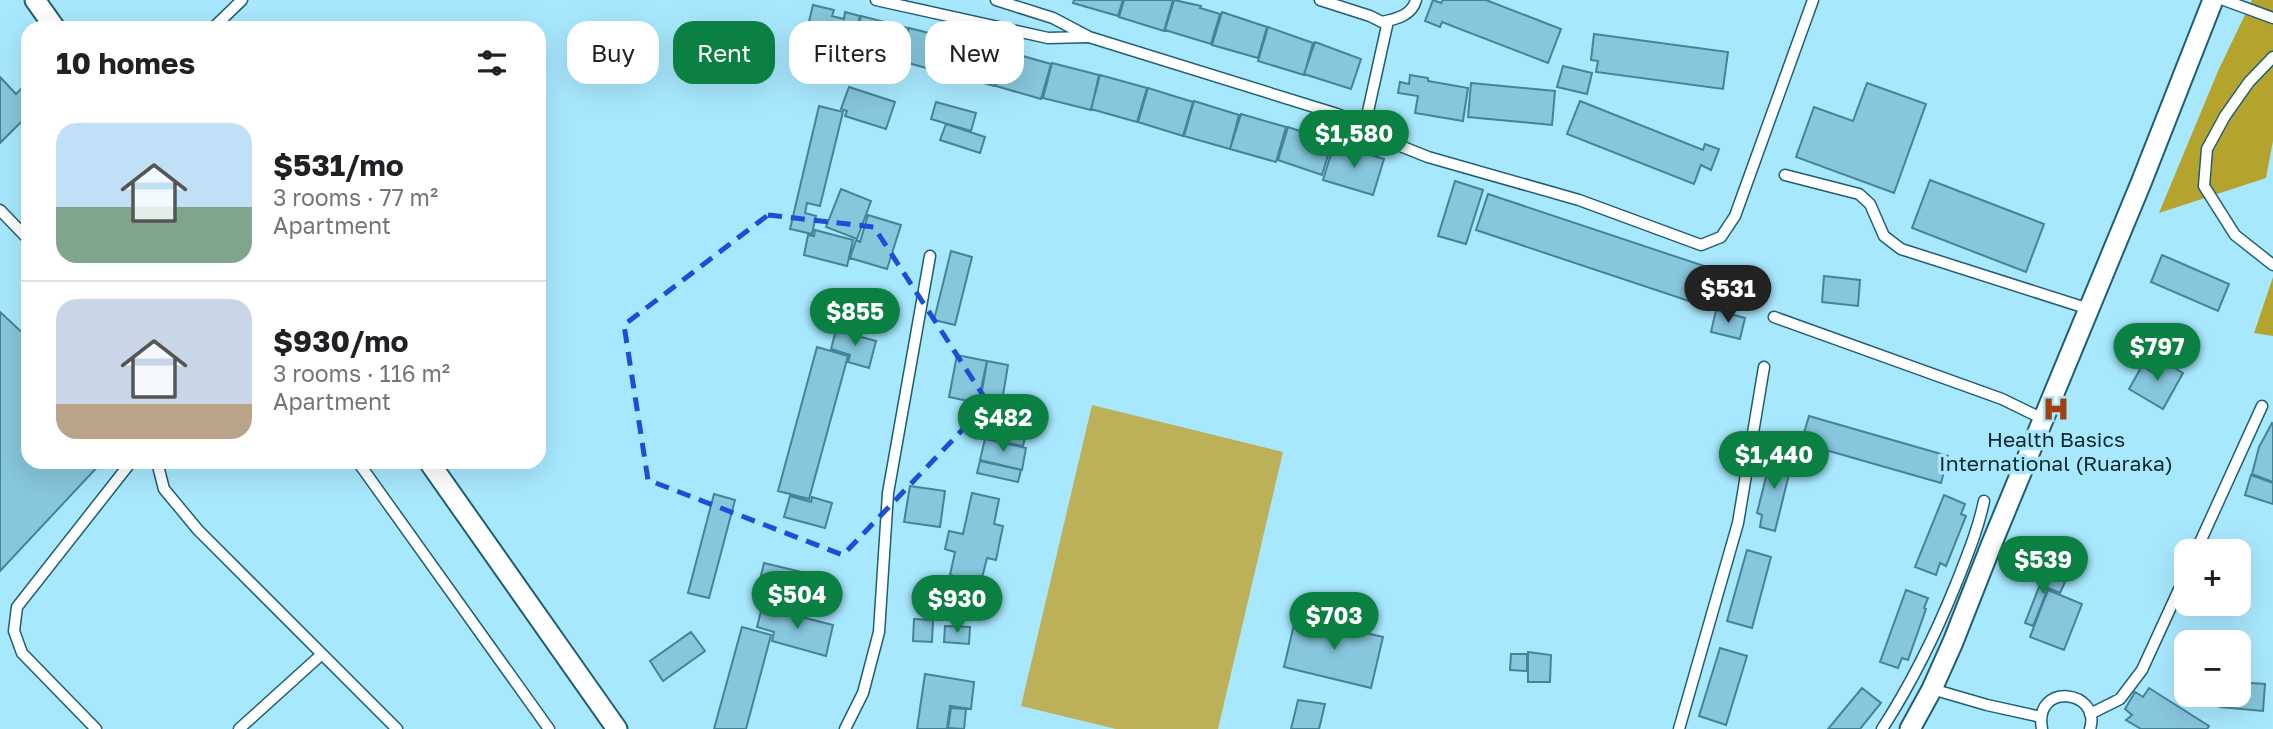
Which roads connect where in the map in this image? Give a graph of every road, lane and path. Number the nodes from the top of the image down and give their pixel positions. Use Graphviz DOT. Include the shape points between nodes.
graph roads {
  1 [pos="35,0"];
  2 [pos="242,0"];
  3 [pos="876,0"];
  4 [pos="996,0"];
  5 [pos="1320,0"];
  6 [pos="1416,0"];
  7 [pos="1814,0"];
  8 [pos="2213,0"];
  9 [pos="2224,0"];
  10 [pos="2273,18"];
  11 [pos="50,21"];
  12 [pos="220,21"];
  13 [pos="1388,21"];
  14 [pos="1089,37"];
  15 [pos="2273,57"];
  16 [pos="1365,125"];
  17 [pos="1785,175"];
  18 [pos="0,210"];
  19 [pos="21,232"];
  20 [pos="930,256"];
  21 [pos="2273,265"];
  22 [pos="2089,309"];
  23 [pos="1773,317"];
  24 [pos="1764,368"];
  25 [pos="2262,406"];
  26 [pos="2043,419"];
  27 [pos="125,469"];
  28 [pos="159,469"];
  29 [pos="363,469"];
  30 [pos="434,469"];
  31 [pos="1984,501"];
  32 [pos="2201,539"];
  33 [pos="2174,600"];
  34 [pos="321,654"];
  35 [pos="1932,689"];
  36 [pos="2090,714"];
  37 [pos="2041,718"];
  38 [pos="96,729"];
  39 [pos="239,729"];
  40 [pos="397,729"];
  41 [pos="549,729"];
  42 [pos="617,729"];
  43 [pos="845,729"];
  44 [pos="1679,729"];
  45 [pos="1882,729"];
  46 [pos="1910,729"];
  47 [pos="2042,729"];
  48 [pos="2090,729"];
  1 -- 11 [label="street"];
  2 -- 12 [label="lane"];
  3 -- 14 [label="lane" via="1048,38"];
  4 -- 14 [label="lane"];
  5 -- 13 [label="lane"];
  6 -- 13 [label="lane" via="1414,8"];
  7 -- 16 [label="lane" via="1735,216 1721,237 1701,245 1579,200 1428,157"];
  8 -- 22 [label="street"];
  9 -- 10 [label="lane"];
  13 -- 16 [label="lane"];
  14 -- 16 [label="lane"];
  15 -- 21 [label="lane" via="2241,93 2207,149 2204,186 2235,235"];
  17 -- 22 [label="lane" via="1859,194 1870,204 1884,236 1901,248"];
  18 -- 19 [label="lane"];
  20 -- 43 [label="lane" via="888,493 878,632 863,693"];
  22 -- 26 [label="street"];
  23 -- 26 [label="lane" via="2002,399"];
  24 -- 44 [label="lane" via="1738,523"];
  25 -- 32 [label="lane"];
  26 -- 35 [label="street"];
  27 -- 38 [label="lane" via="17,607 14,631 22,653"];
  28 -- 34 [label="lane" via="164,489 198,530"];
  29 -- 41 [label="lane"];
  30 -- 42 [label="street"];
  31 -- 45 [label="lane" via="1978,528 1939,625"];
  33 -- 36 [label="lane" via="2142,670 2120,699"];
  34 -- 39 [label="lane"];
  34 -- 40 [label="lane"];
  35 -- 37 [label="lane"];
  35 -- 46 [label="street"];
  36 -- 37 [label="lane" via="2078,698 2059,696 2044,708"];
  36 -- 48 [label="lane"];
  37 -- 47 [label="lane"];
}
